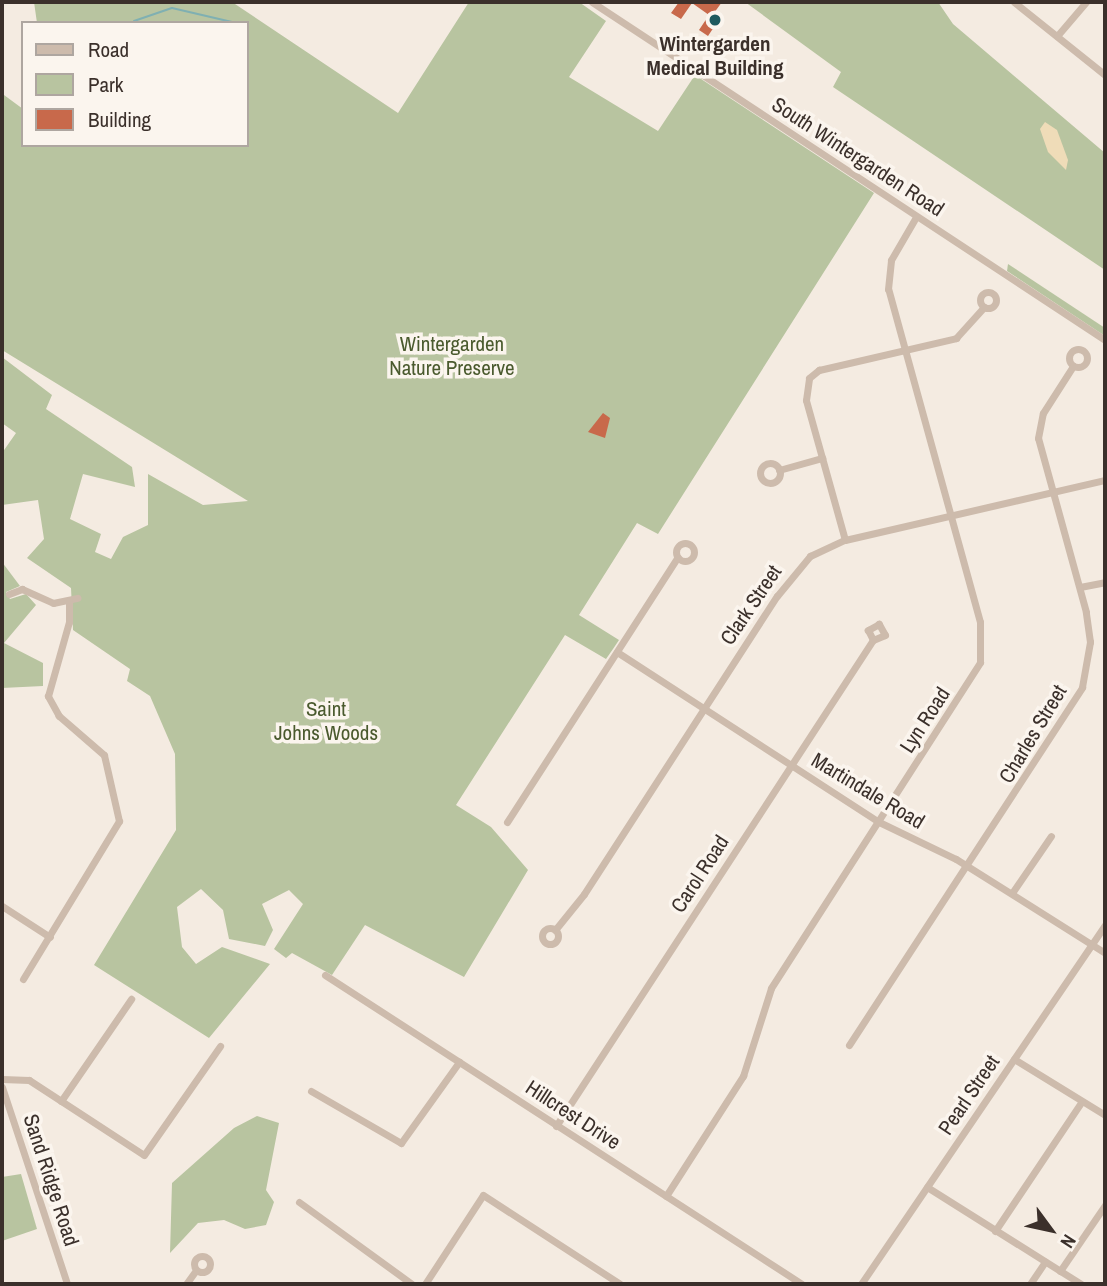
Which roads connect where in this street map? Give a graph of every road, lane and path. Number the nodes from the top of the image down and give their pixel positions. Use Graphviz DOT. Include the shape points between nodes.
graph roads {
  1 [pos="592,2"];
  2 [pos="1014,2"];
  3 [pos="1086,2"];
  4 [pos="1057,36"];
  5 [pos="1105,75"];
  6 [pos="916,217"];
  7 [pos="984,307"];
  8 [pos="1105,340"];
  9 [pos="903,352"];
  10 [pos="1073,366"];
  11 [pos="822,458"];
  12 [pos="779,470"];
  13 [pos="1105,480"];
  14 [pos="1053,493"];
  15 [pos="950,516"];
  16 [pos="845,540"];
  17 [pos="678,557"];
  18 [pos="1105,582"];
  19 [pos="1080,587"];
  20 [pos="9,594"];
  21 [pos="873,640"];
  22 [pos="617,652"];
  23 [pos="704,709"];
  24 [pos="791,765"];
  25 [pos="506,822"];
  26 [pos="878,822"];
  27 [pos="1051,836"];
  28 [pos="968,867"];
  29 [pos="1012,893"];
  30 [pos="2,906"];
  31 [pos="1105,925"];
  32 [pos="555,930"];
  33 [pos="50,937"];
  34 [pos="1092,944"];
  35 [pos="1105,953"];
  36 [pos="325,975"];
  37 [pos="23,979"];
  38 [pos="131,999"];
  39 [pos="849,1045"];
  40 [pos="220,1046"];
  41 [pos="1014,1059"];
  42 [pos="460,1062"];
  43 [pos="2,1079"];
  44 [pos="2,1087"];
  45 [pos="311,1091"];
  46 [pos="61,1101"];
  47 [pos="1083,1101"];
  48 [pos="1105,1115"];
  49 [pos="556,1126"];
  50 [pos="928,1187"];
  51 [pos="666,1196"];
  52 [pos="299,1202"];
  53 [pos="1105,1205"];
  54 [pos="995,1231"];
  55 [pos="1045,1262"];
  56 [pos="196,1270"];
  57 [pos="1060,1271"];
  58 [pos="67,1284"];
  59 [pos="186,1284"];
  60 [pos="412,1284"];
  61 [pos="425,1284"];
  62 [pos="620,1284"];
  63 [pos="802,1284"];
  64 [pos="861,1284"];
  65 [pos="1030,1284"];
  66 [pos="1081,1284"];
  1 -- 6 [label="street, South Wintergarden Road"];
  2 -- 4 [label="street"];
  3 -- 4 [label="street"];
  4 -- 5 [label="street"];
  6 -- 8 [label="street, South Wintergarden Road"];
  6 -- 9 [label="street, Lyn Road" via="895,251 887,279"];
  7 -- 9 [label="street" via="960,336"];
  9 -- 11 [label="street" via="819,370 809,378 805,393"];
  9 -- 15 [label="street, Lyn Road"];
  10 -- 14 [label="street, Charles Street" via="1039,428"];
  11 -- 12 [label="street"];
  11 -- 16 [label="street"];
  13 -- 14 [label="street, Clark Street"];
  14 -- 15 [label="street, Clark Street"];
  14 -- 19 [label="street, Charles Street"];
  15 -- 16 [label="street, Clark Street"];
  15 -- 26 [label="street, Lyn Road" via="980,622 980,662"];
  16 -- 23 [label="street, Clark Street" via="818,551 793,573"];
  17 -- 22 [label="street"];
  18 -- 19 [label="street"];
  19 -- 28 [label="street, Charles Street" via="1090,642 1082,687"];
  20 -- 33 [label="street" via="22,589 49,602 73,599 48,696 59,716 104,755 119,816 114,837"];
  21 -- 24 [label="street, Carol Road"];
  22 -- 23 [label="street, Martindale Road"];
  22 -- 25 [label="street"];
  23 -- 24 [label="street, Martindale Road"];
  23 -- 32 [label="street, Clark Street" via="584,894"];
  24 -- 26 [label="street, Martindale Road"];
  24 -- 49 [label="street, Carol Road"];
  26 -- 28 [label="street, Martindale Road"];
  26 -- 51 [label="street, Lyn Road" via="771,988 743,1076"];
  27 -- 29 [label="street"];
  28 -- 29 [label="street, Martindale Road"];
  28 -- 39 [label="street, Charles Street"];
  29 -- 34 [label="street, Martindale Road"];
  30 -- 33 [label="street"];
  31 -- 34 [label="street, Pearl Street"];
  33 -- 37 [label="street"];
  34 -- 35 [label="street, Martindale Road"];
  34 -- 41 [label="street, Pearl Street"];
  36 -- 42 [label="street, Hillcrest Drive"];
  38 -- 46 [label="street"];
  40 -- 46 [label="street" via="144,1155"];
  41 -- 47 [label="street"];
  41 -- 50 [label="street, Pearl Street"];
  42 -- 45 [label="street" via="401,1143"];
  42 -- 49 [label="street, Hillcrest Drive"];
  43 -- 46 [label="street" via="22,1077"];
  44 -- 58 [label="street, Sand Ridge Road"];
  47 -- 48 [label="street"];
  47 -- 54 [label="street"];
  49 -- 51 [label="street, Hillcrest Drive"];
  50 -- 54 [label="street"];
  50 -- 64 [label="street, Pearl Street"];
  51 -- 63 [label="street, Hillcrest Drive"];
  52 -- 60 [label="street"];
  53 -- 57 [label="street"];
  54 -- 55 [label="street"];
  55 -- 57 [label="street"];
  55 -- 65 [label="street"];
  56 -- 59 [label="street"];
  57 -- 66 [label="street"];
  61 -- 62 [label="street" via="484,1195"];
}
